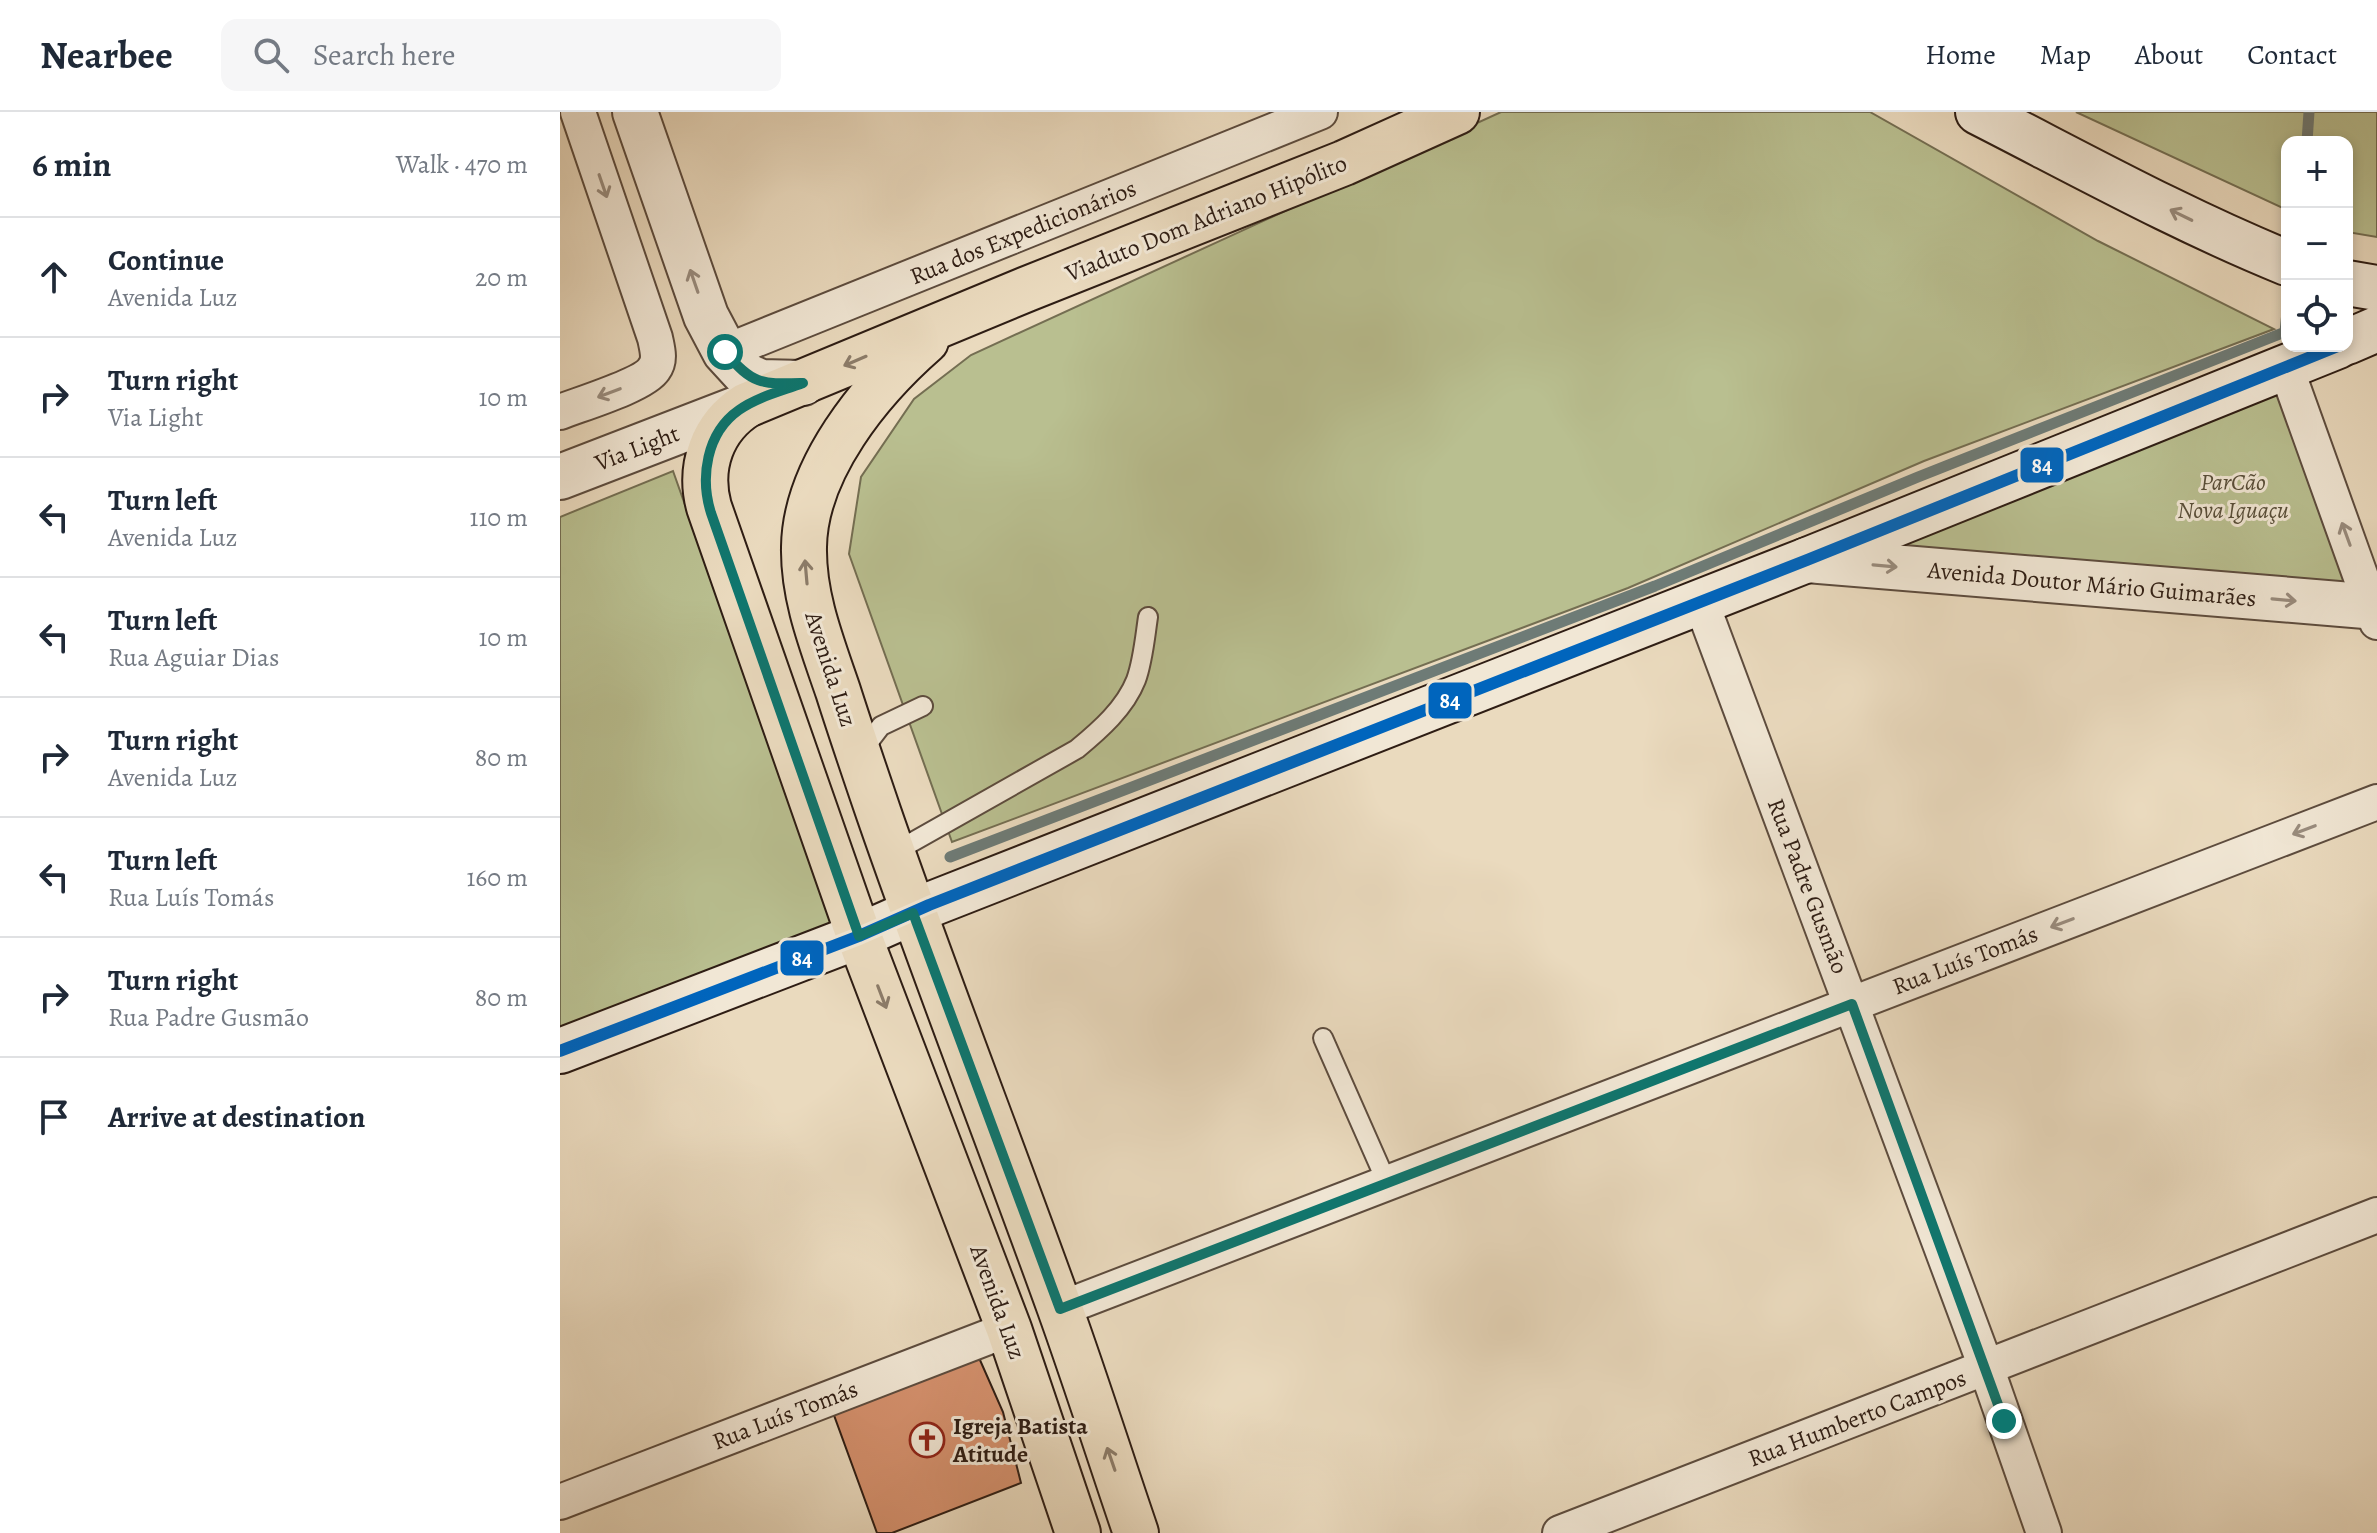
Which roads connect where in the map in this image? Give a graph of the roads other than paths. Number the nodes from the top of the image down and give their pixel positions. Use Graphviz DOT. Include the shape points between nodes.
graph roads {
  1 [pos="578,112"];
  2 [pos="635,112"];
  3 [pos="1320,112"];
  4 [pos="1457,112"];
  5 [pos="1978,112"];
  6 [pos="2269,256"];
  7 [pos="2353,284"];
  8 [pos="2377,288"];
  9 [pos="953,319"];
  10 [pos="2377,329"];
  11 [pos="2353,339"];
  12 [pos="725,352"];
  13 [pos="2323,352"];
  14 [pos="2286,368"];
  15 [pos="803,383"];
  16 [pos="747,405"];
  17 [pos="560,412"];
  18 [pos="560,477"];
  19 [pos="1807,560"];
  20 [pos="1701,602"];
  21 [pos="2375,612"];
  22 [pos="1148,617"];
  23 [pos="923,706"];
  24 [pos="859,754"];
  25 [pos="2377,802"];
  26 [pos="893,853"];
  27 [pos="913,913"];
  28 [pos="859,936"];
  29 [pos="1852,1004"];
  30 [pos="1323,1038"];
  31 [pos="560,1051"];
  32 [pos="1387,1183"];
  33 [pos="2377,1215"];
  34 [pos="1060,1309"];
  35 [pos="1009,1329"];
  36 [pos="1986,1367"];
  37 [pos="560,1502"];
  38 [pos="1078,1533"];
  39 [pos="1136,1533"];
  40 [pos="1560,1533"];
  41 [pos="2044,1533"];
  1 -- 17 [label="street, one-way" via="659,358 649,375"];
  12 -- 2 [label="main road, one-way" via="706,316"];
  3 -- 12 [label="street, Rua dos Expedicionários"];
  4 -- 9 [label="main road, Viaduto Dom Adriano Hipólito" via="1344,163"];
  6 -- 5 [label="main road, one-way"];
  7 -- 8 [label="main road"];
  9 -- 15 [label="main road, one-way"];
  24 -- 9 [label="main road, Avenida Luz, one-way" via="814,621 805,530 816,489 857,414 903,361"];
  10 -- 11 [label="main road"];
  12 -- 15 [label="main road" via="747,376 761,382"];
  13 -- 14 [label="main road"];
  14 -- 19 [label="main road"];
  21 -- 14 [label="street, one-way"];
  15 -- 16 [label="main road, Via Light"];
  16 -- 18 [label="main road, Via Light"];
  16 -- 28 [label="main road, Avenida Luz" via="729,418 711,449 706,494"];
  19 -- 20 [label="main road"];
  19 -- 21 [label="main road, Avenida Doutor Mário Guimarães, one-way"];
  20 -- 27 [label="main road"];
  20 -- 29 [label="street, Rua Padre Gusmão"];
  22 -- 26 [label="lane" via="1136,679 1098,732"];
  23 -- 24 [label="lane" via="881,726"];
  24 -- 26 [label="main road, Avenida Luz"];
  25 -- 29 [label="street, Rua Luís Tomás, one-way"];
  26 -- 27 [label="main road, Avenida Luz"];
  27 -- 28 [label="main road"];
  27 -- 34 [label="main road, Avenida Luz"];
  28 -- 31 [label="main road"];
  28 -- 35 [label="main road, Avenida Luz, one-way"];
  29 -- 32 [label="street, Rua Luís Tomás"];
  29 -- 36 [label="street, Rua Padre Gusmão"];
  30 -- 32 [label="lane"];
  32 -- 34 [label="street, Rua Luís Tomás"];
  33 -- 36 [label="street, Rua Humberto Campos"];
  39 -- 34 [label="main road, Avenida Luz, one-way"];
  35 -- 37 [label="street, Rua Luís Tomás"];
  35 -- 38 [label="main road, Avenida Luz"];
  36 -- 40 [label="street, Rua Humberto Campos"];
  36 -- 41 [label="street, Rua Padre Gusmão"];
}
